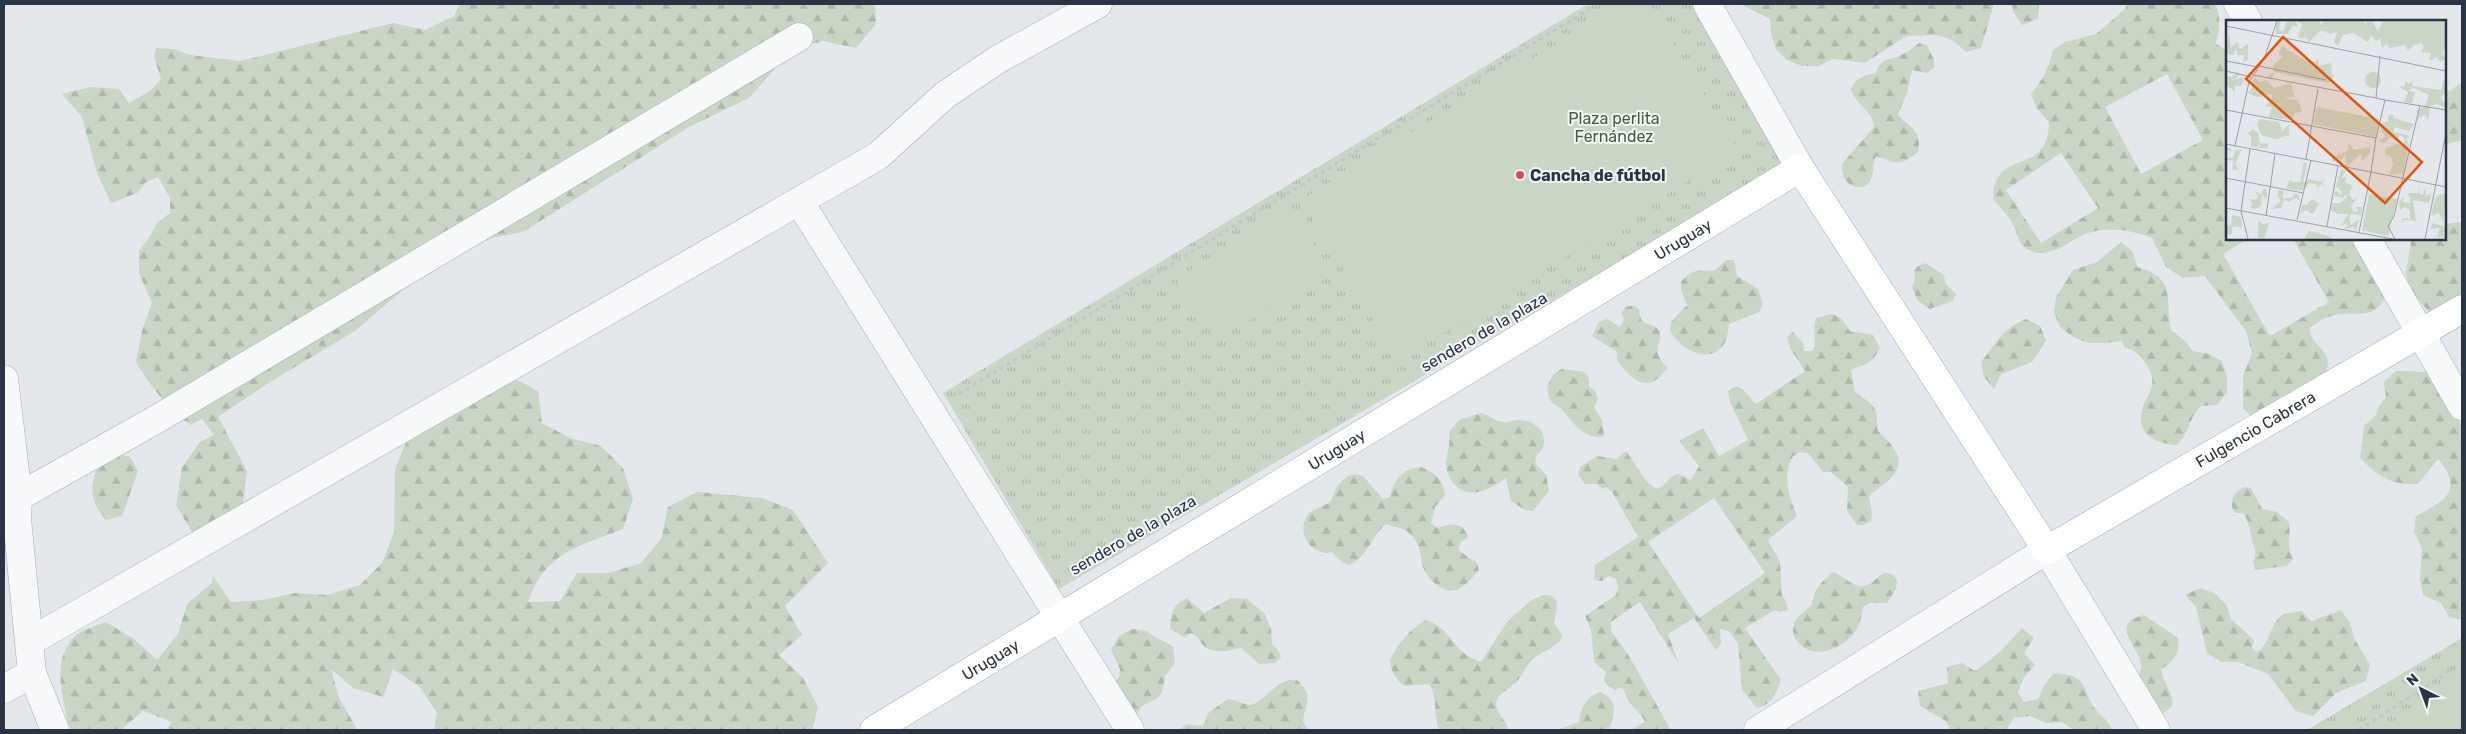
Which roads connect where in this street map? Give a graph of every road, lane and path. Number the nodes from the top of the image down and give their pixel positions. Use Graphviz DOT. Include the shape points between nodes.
graph roads {
  1 [pos="1098,4"];
  2 [pos="1598,4"];
  3 [pos="1707,4"];
  4 [pos="2238,4"];
  5 [pos="2247,20"];
  6 [pos="799,37"];
  7 [pos="1800,168"];
  8 [pos="799,201"];
  9 [pos="2368,240"];
  10 [pos="2462,309"];
  11 [pos="2420,335"];
  12 [pos="4,379"];
  13 [pos="952,398"];
  14 [pos="2462,406"];
  15 [pos="13,514"];
  16 [pos="2047,550"];
  17 [pos="1060,618"];
  18 [pos="29,642"];
  19 [pos="2462,663"];
  20 [pos="32,673"];
  21 [pos="4,690"];
  22 [pos="55,730"];
  23 [pos="874,730"];
  24 [pos="1130,730"];
  25 [pos="1758,730"];
  26 [pos="2156,730"];
  27 [pos="2358,730"];
  1 -- 8 [label="street" via="997,60 945,95 878,156"];
  2 -- 13 [label="path"];
  3 -- 7 [label="street"];
  4 -- 5 [label="street"];
  6 -- 15 [label="street" via="166,414"];
  7 -- 16 [label="main road"];
  7 -- 17 [label="main road, Uruguay"];
  8 -- 17 [label="street"];
  8 -- 18 [label="street"];
  9 -- 11 [label="street"];
  10 -- 11 [label="main road, Fulgencio Cabrera"];
  11 -- 14 [label="street"];
  11 -- 16 [label="main road, Fulgencio Cabrera"];
  12 -- 15 [label="street"];
  15 -- 18 [label="street"];
  16 -- 25 [label="street"];
  16 -- 26 [label="street"];
  17 -- 23 [label="main road, Uruguay"];
  17 -- 24 [label="street"];
  18 -- 20 [label="street"];
  19 -- 27 [label="path"];
  20 -- 21 [label="street"];
  20 -- 22 [label="street"];
}
